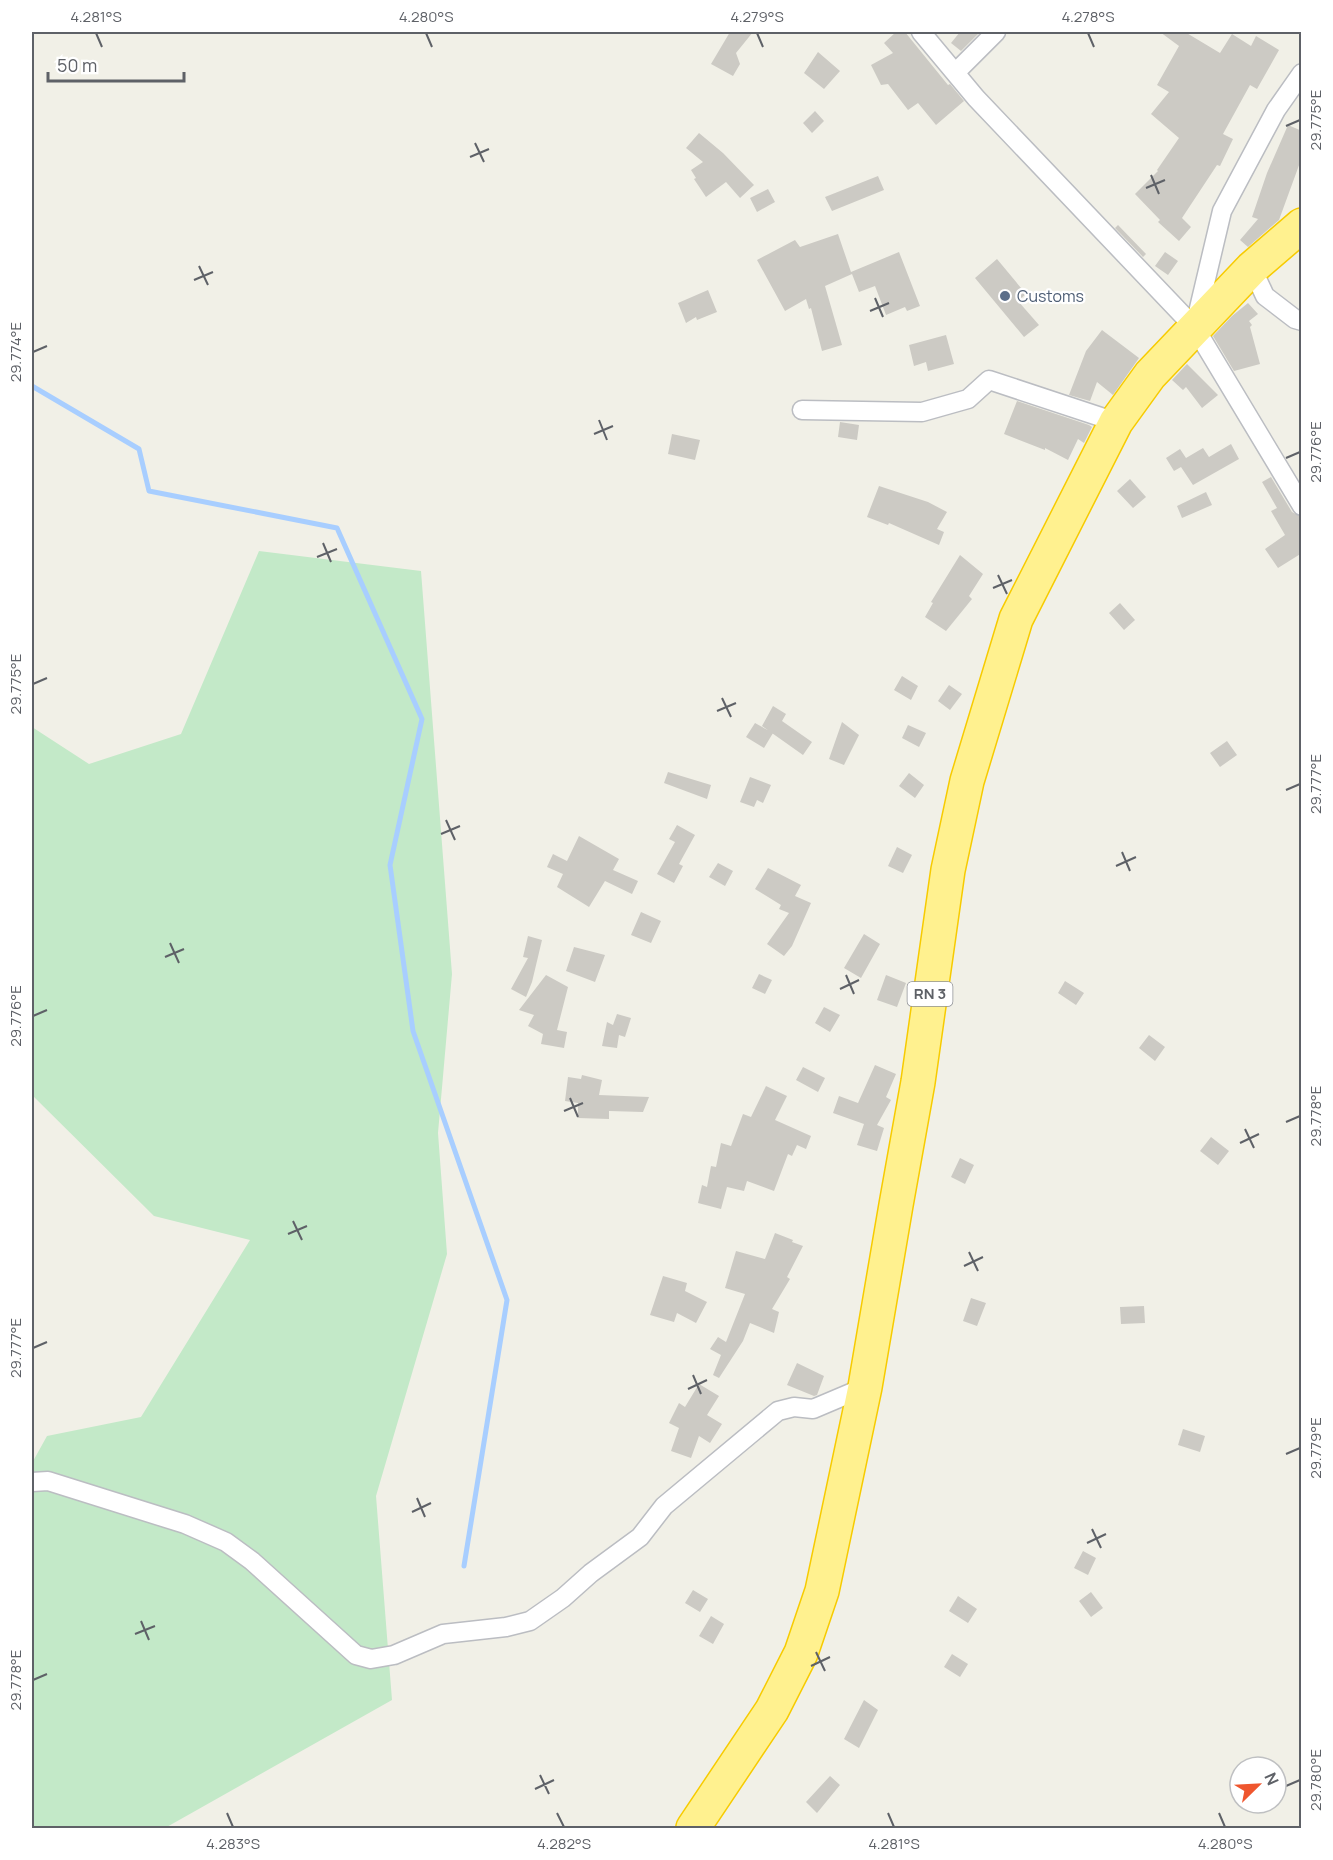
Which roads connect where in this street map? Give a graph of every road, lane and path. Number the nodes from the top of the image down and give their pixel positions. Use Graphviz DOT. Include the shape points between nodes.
graph roads {
  1 [pos="921,32"];
  2 [pos="996,32"];
  3 [pos="956,72"];
  4 [pos="1302,73"];
  5 [pos="1302,225"];
  6 [pos="1252,268"];
  7 [pos="1302,321"];
  8 [pos="1195,328"];
  9 [pos="802,410"];
  10 [pos="1116,422"];
  11 [pos="1302,506"];
  12 [pos="865,1387"];
  13 [pos="32,1482"];
  14 [pos="693,1828"];
  1 -- 3 [label="street"];
  2 -- 3 [label="street"];
  3 -- 8 [label="street" via="976,98"];
  4 -- 8 [label="street" via="1276,110 1222,211"];
  5 -- 6 [label="highway, RN 3"];
  6 -- 7 [label="street" via="1265,296"];
  6 -- 8 [label="highway, RN 3"];
  8 -- 10 [label="highway, RN 3" via="1150,375"];
  8 -- 11 [label="street"];
  9 -- 10 [label="street" via="922,412 968,399 989,380"];
  10 -- 12 [label="highway, RN 3" via="1016,619 967,781 948,870 918,1082"];
  12 -- 13 [label="street" via="813,1409 794,1407 778,1411 664,1506 640,1537 530,1621 443,1635 394,1655 371,1659 356,1655 226,1542 185,1524 48,1481"];
  12 -- 14 [label="highway, RN 3" via="822,1591 801,1653 772,1710"];
}
